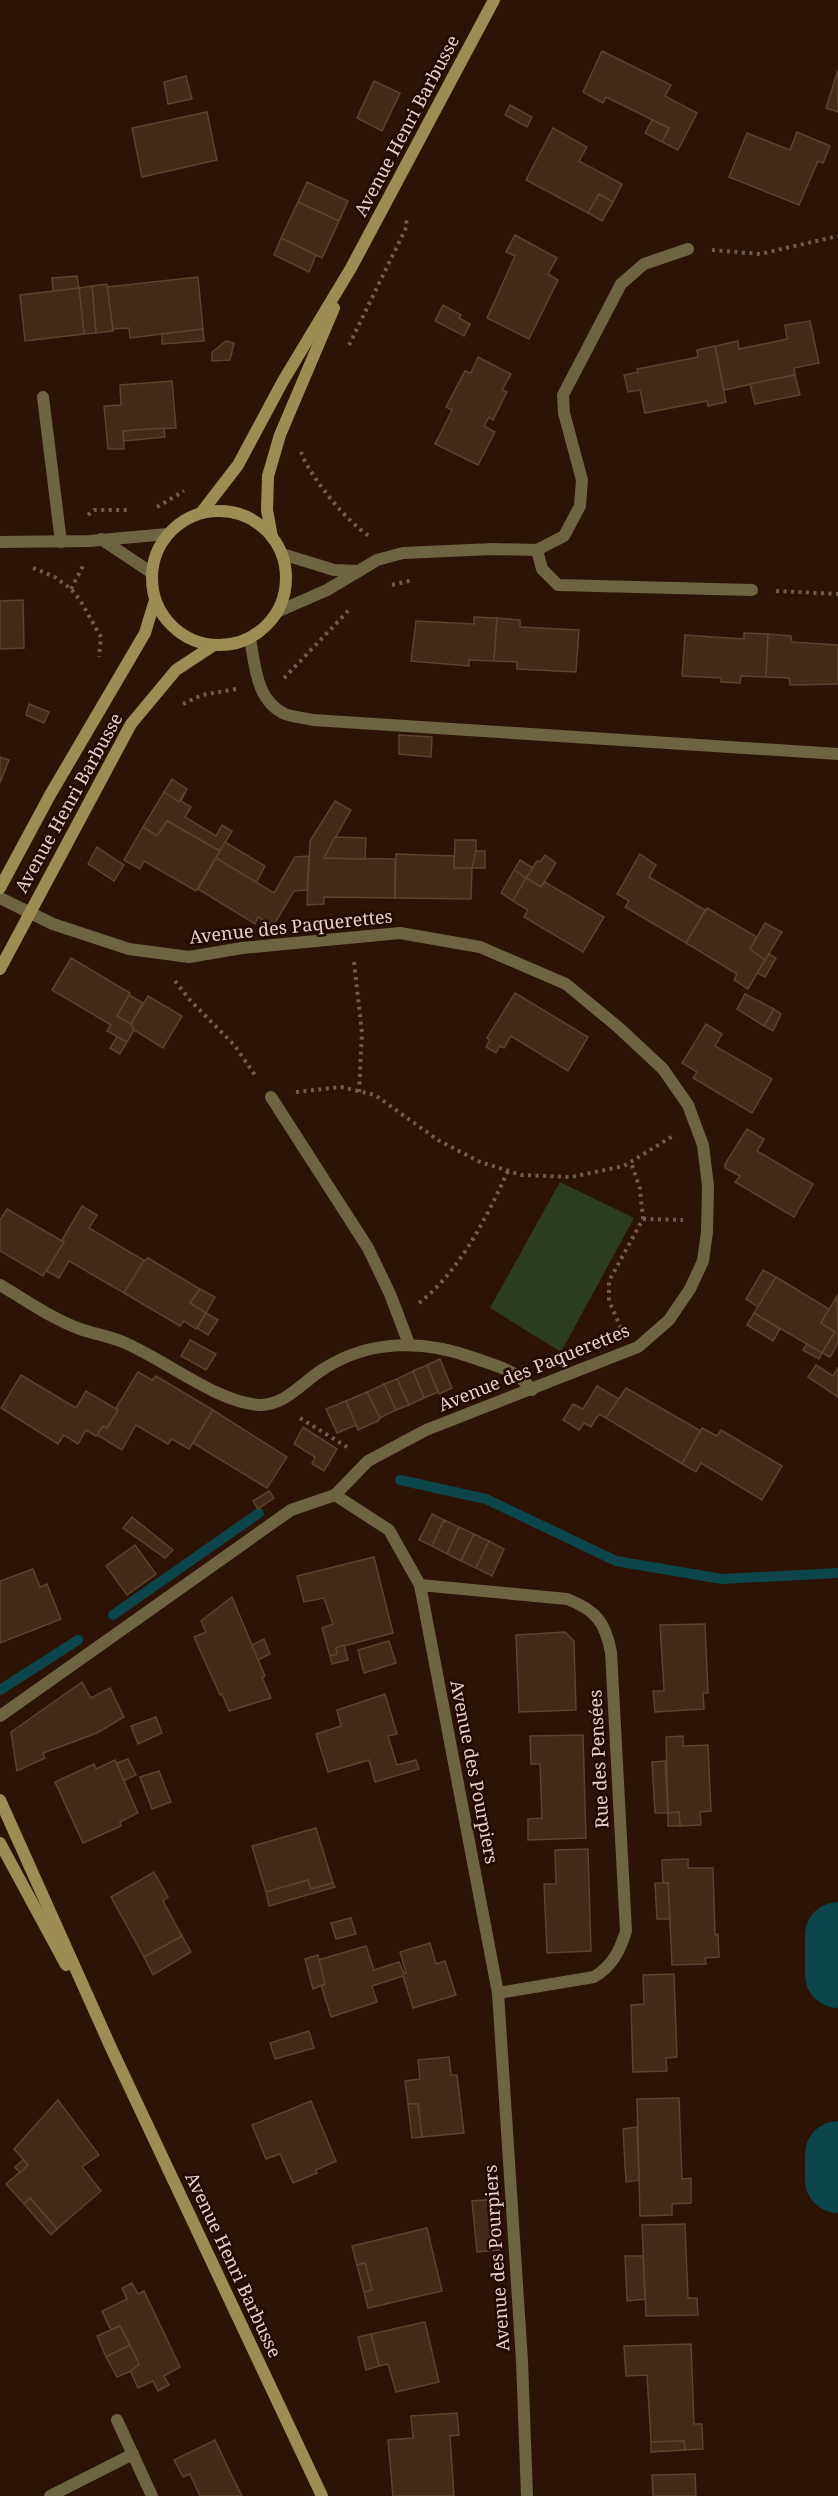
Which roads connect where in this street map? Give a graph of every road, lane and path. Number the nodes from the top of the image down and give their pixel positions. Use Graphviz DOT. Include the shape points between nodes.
graph roads {
  1 [pos="494,0"];
  2 [pos="407,226"];
  3 [pos="838,236"];
  4 [pos="688,249"];
  5 [pos="351,268"];
  6 [pos="346,350"];
  7 [pos="43,397"];
  8 [pos="301,442"];
  9 [pos="189,488"];
  10 [pos="94,510"];
  11 [pos="139,510"];
  12 [pos="150,510"];
  13 [pos="201,513"];
  14 [pos="167,534"];
  15 [pos="272,537"];
  16 [pos="379,538"];
  17 [pos="101,540"];
  18 [pos="0,542"];
  19 [pos="61,542"];
  20 [pos="537,550"];
  21 [pos="282,554"];
  22 [pos="84,564"];
  23 [pos="27,566"];
  24 [pos="360,571"];
  25 [pos="152,573"];
  26 [pos="417,579"];
  27 [pos="388,586"];
  28 [pos="71,589"];
  29 [pos="752,590"];
  30 [pos="838,594"];
  31 [pos="155,600"];
  32 [pos="359,603"];
  33 [pos="279,611"];
  34 [pos="250,638"];
  35 [pos="214,645"];
  36 [pos="98,663"];
  37 [pos="282,680"];
  38 [pos="238,689"];
  39 [pos="178,708"];
  40 [pos="838,754"];
  41 [pos="0,888"];
  42 [pos="0,898"];
  43 [pos="29,911"];
  44 [pos="350,937"];
  45 [pos="171,955"];
  46 [pos="0,969"];
  47 [pos="359,1092"];
  48 [pos="271,1097"];
  49 [pos="695,1123"];
  50 [pos="631,1162"];
  51 [pos="508,1171"];
  52 [pos="643,1219"];
  53 [pos="708,1221"];
  54 [pos="0,1285"];
  55 [pos="400,1318"];
  56 [pos="409,1344"];
  57 [pos="632,1350"];
  58 [pos="532,1390"];
  59 [pos="276,1402"];
  60 [pos="368,1461"];
  61 [pos="335,1495"];
  62 [pos="420,1585"];
  63 [pos="0,1716"];
  64 [pos="0,1800"];
  65 [pos="0,1843"];
  66 [pos="498,1993"];
  67 [pos="112,2050"];
  68 [pos="117,2420"];
  69 [pos="133,2454"];
  70 [pos="50,2496"];
  71 [pos="152,2496"];
  72 [pos="322,2496"];
  73 [pos="527,2496"];
  1 -- 5 [label="main road, Avenue Henri Barbusse"];
  2 -- 6 [label="path"];
  3 -- 4 [label="path" via="760,254"];
  4 -- 20 [label="street" via="644,264 621,284 563,395 582,480 580,507 564,536"];
  5 -- 13 [label="main road, Avenue Henri Barbusse" via="238,465"];
  5 -- 15 [label="main road, Avenue Henri Barbusse" via="280,435 268,476 267,510"];
  7 -- 19 [label="street"];
  8 -- 16 [label="path" via="301,454 316,480 359,530"];
  9 -- 12 [label="path"];
  10 -- 11 [label="path"];
  13 -- 14 [label="main road, Avenue Henri Barbusse"];
  13 -- 15 [label="main road, Avenue Henri Barbusse" via="240,514"];
  14 -- 17 [label="street"];
  14 -- 25 [label="main road, Avenue Henri Barbusse"];
  15 -- 21 [label="main road, Avenue Henri Barbusse"];
  17 -- 19 [label="street"];
  17 -- 25 [label="street"];
  18 -- 19 [label="street"];
  20 -- 24 [label="street" via="403,553 377,560"];
  20 -- 29 [label="street" via="542,569 558,585"];
  21 -- 24 [label="street" via="334,570"];
  21 -- 33 [label="main road, Avenue Henri Barbusse" via="288,580"];
  22 -- 28 [label="path"];
  23 -- 28 [label="path" via="56,577"];
  24 -- 33 [label="street"];
  25 -- 31 [label="main road, Avenue Henri Barbusse"];
  26 -- 27 [label="path"];
  28 -- 36 [label="path" via="101,637"];
  29 -- 30 [label="path"];
  31 -- 35 [label="main road, Avenue Henri Barbusse" via="168,623 189,639"];
  31 -- 41 [label="main road, Avenue Henri Barbusse" via="145,633"];
  32 -- 37 [label="path"];
  33 -- 34 [label="main road"];
  34 -- 35 [label="main road, Avenue Henri Barbusse"];
  34 -- 40 [label="street" via="259,685 272,705 285,714 325,720"];
  35 -- 43 [label="main road, Avenue Henri Barbusse" via="176,669 131,724"];
  38 -- 39 [label="path" via="202,695"];
  42 -- 43 [label="street, Avenue des Paquerettes"];
  43 -- 45 [label="street, Avenue des Paquerettes" via="53,924 129,949"];
  43 -- 46 [label="main road, Avenue Henri Barbusse"];
  44 -- 45 [label="street, Avenue des Paquerettes" via="189,957"];
  44 -- 47 [label="path" via="362,1033"];
  44 -- 49 [label="street, Avenue des Paquerettes" via="400,933 480,947 566,984 663,1069 688,1105"];
  45 -- 48 [label="path" via="174,980 235,1047"];
  47 -- 48 [label="path" via="341,1087"];
  47 -- 51 [label="path" via="375,1095 438,1140 480,1162"];
  48 -- 55 [label="street" via="368,1248"];
  49 -- 50 [label="path"];
  49 -- 53 [label="street, Avenue des Paquerettes" via="703,1145"];
  50 -- 51 [label="path" via="571,1176"];
  50 -- 52 [label="path" via="640,1189"];
  51 -- 55 [label="path" via="480,1229 450,1270 427,1297"];
  52 -- 53 [label="path"];
  52 -- 57 [label="path" via="609,1281 609,1301"];
  53 -- 57 [label="street, Avenue des Paquerettes" via="703,1261 690,1289 669,1320"];
  54 -- 59 [label="street" via="61,1320 122,1341 222,1395 261,1405"];
  55 -- 56 [label="street"];
  56 -- 58 [label="street" via="446,1348 516,1373"];
  56 -- 59 [label="street" via="378,1347 350,1356 325,1368"];
  57 -- 58 [label="street, Avenue des Paquerettes"];
  58 -- 60 [label="street, Avenue des Paquerettes" via="426,1431"];
  59 -- 60 [label="path"];
  60 -- 61 [label="street, Avenue des Paquerettes"];
  61 -- 62 [label="street, Avenue des Pourpiers" via="389,1530"];
  61 -- 63 [label="street" via="291,1510"];
  62 -- 66 [label="street, Avenue des Pourpiers"];
  62 -- 66 [label="street, Rue des Pensées" via="567,1599 587,1606 601,1621 611,1652 626,1931 620,1950 605,1970 594,1977"];
  64 -- 67 [label="main road, Avenue Henri Barbusse"];
  65 -- 67 [label="main road, Avenue Henri Barbusse"];
  66 -- 73 [label="street, Avenue des Pourpiers"];
  67 -- 72 [label="main road, Avenue Henri Barbusse"];
  68 -- 69 [label="street"];
  69 -- 70 [label="street"];
  69 -- 71 [label="street"];
}
